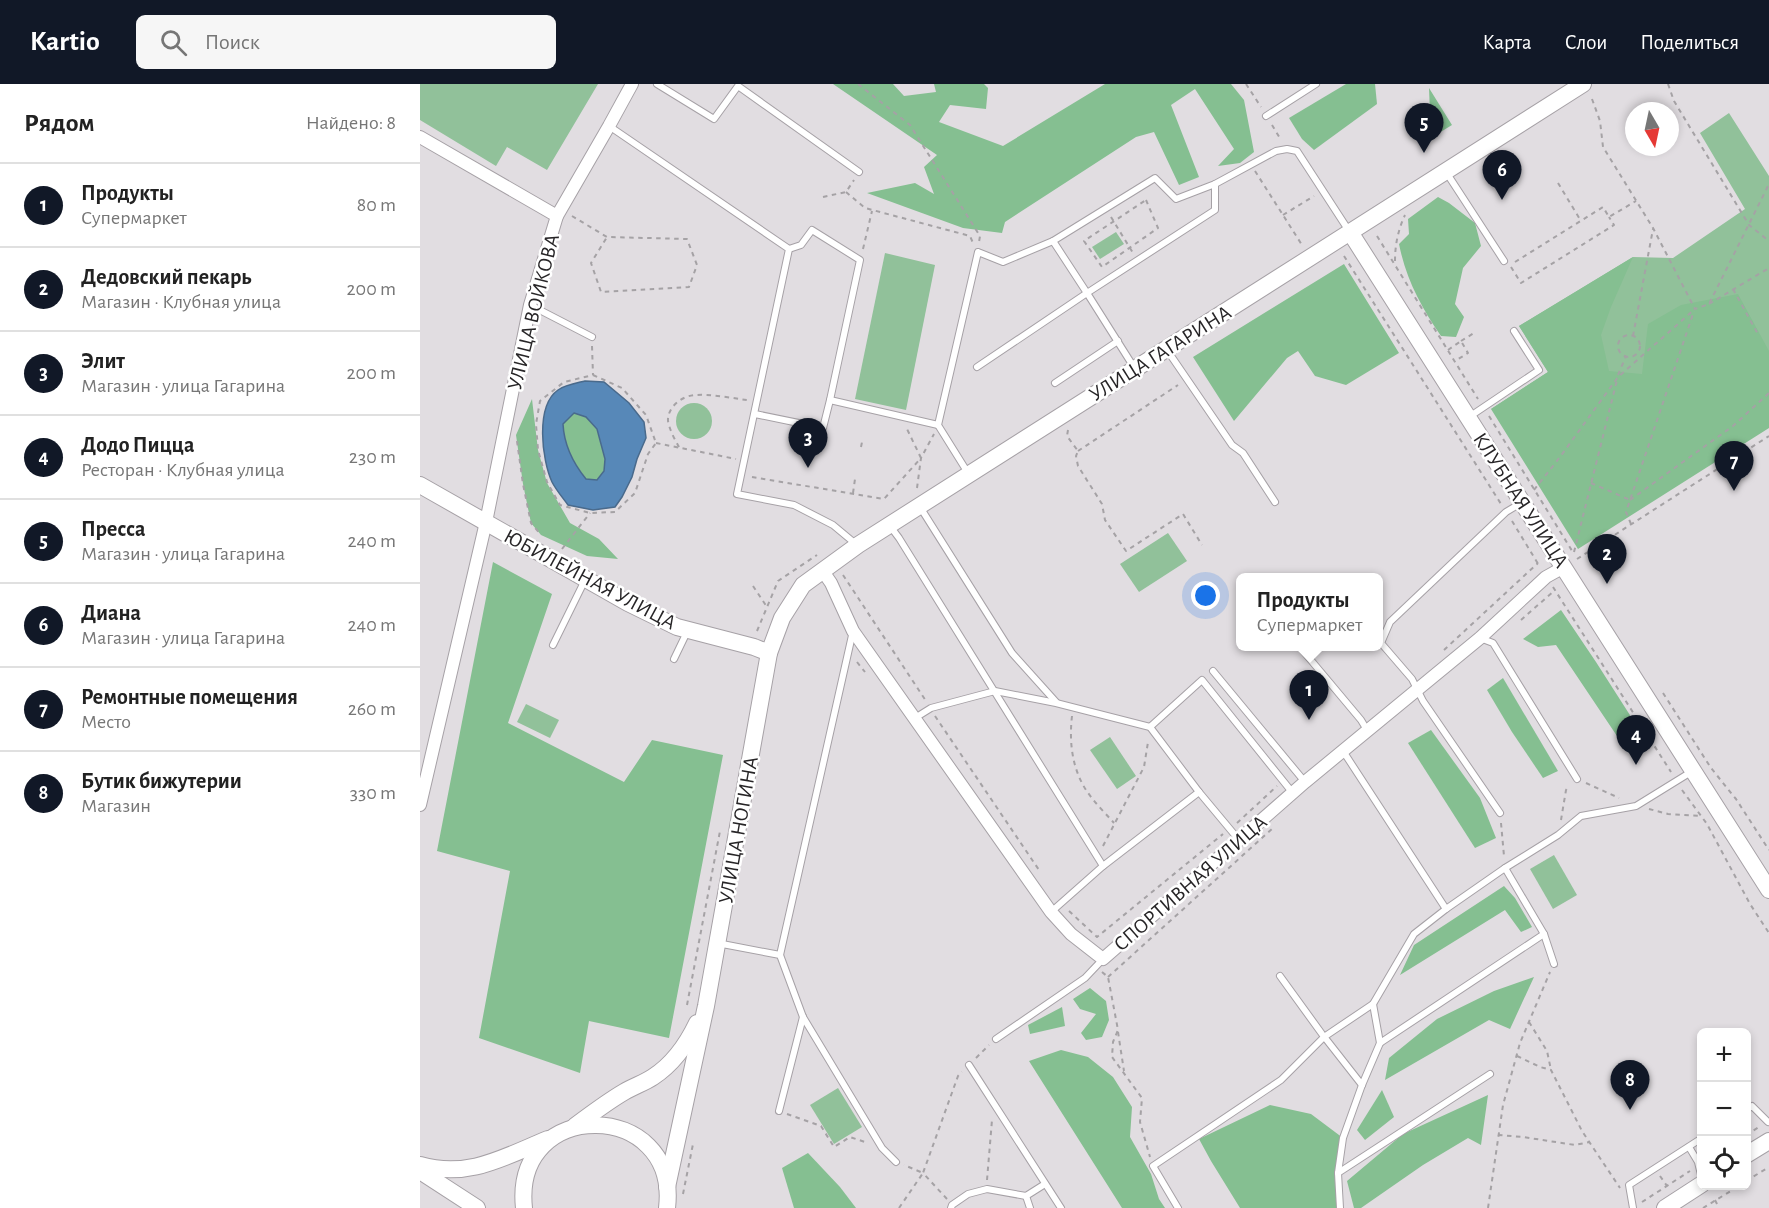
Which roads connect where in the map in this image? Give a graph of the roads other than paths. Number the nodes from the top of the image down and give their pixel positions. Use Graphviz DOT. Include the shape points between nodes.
graph roads {
  1 [pos="632,84"];
  2 [pos="657,84"];
  3 [pos="1316,84"];
  4 [pos="1583,84"];
  5 [pos="1266,116"];
  6 [pos="609,126"];
  7 [pos="420,137"];
  8 [pos="859,172"];
  9 [pos="1446,172"];
  10 [pos="1215,184"];
  11 [pos="559,212"];
  12 [pos="1350,232"];
  13 [pos="1053,241"];
  14 [pos="789,249"];
  15 [pos="1504,261"];
  16 [pos="1087,293"];
  17 [pos="530,305"];
  18 [pos="1514,331"];
  19 [pos="592,337"];
  20 [pos="1118,341"];
  21 [pos="1167,349"];
  22 [pos="977,367"];
  23 [pos="1135,369"];
  24 [pos="1054,382"];
  25 [pos="830,400"];
  26 [pos="755,414"];
  27 [pos="1468,417"];
  28 [pos="936,429"];
  29 [pos="969,475"];
  30 [pos="420,485"];
  31 [pos="918,499"];
  32 [pos="1275,502"];
  33 [pos="1521,503"];
  34 [pos="486,522"];
  35 [pos="890,525"];
  36 [pos="858,546"];
  37 [pos="1573,564"];
  38 [pos="822,570"];
  39 [pos="585,579"];
  40 [pos="688,630"];
  41 [pos="853,631"];
  42 [pos="1383,638"];
  43 [pos="1480,638"];
  44 [pos="553,645"];
  45 [pos="1383,645"];
  46 [pos="1303,651"];
  47 [pos="769,653"];
  48 [pos="674,659"];
  49 [pos="1213,671"];
  50 [pos="1417,690"];
  51 [pos="995,691"];
  52 [pos="1056,703"];
  53 [pos="914,719"];
  54 [pos="1150,727"];
  55 [pos="1367,730"];
  56 [pos="1343,750"];
  57 [pos="1692,771"];
  58 [pos="1577,778"];
  59 [pos="1305,782"];
  60 [pos="1199,792"];
  61 [pos="1293,793"];
  62 [pos="420,805"];
  63 [pos="1500,813"];
  64 [pos="1240,841"];
  65 [pos="1103,866"];
  66 [pos="1505,868"];
  67 [pos="1769,890"];
  68 [pos="1446,909"];
  69 [pos="1051,912"];
  70 [pos="1544,934"];
  71 [pos="717,943"];
  72 [pos="780,955"];
  73 [pos="1103,959"];
  74 [pos="1554,964"];
  75 [pos="1280,976"];
  76 [pos="1373,1004"];
  77 [pos="706,1006"];
  78 [pos="803,1017"];
  79 [pos="1324,1037"];
  80 [pos="996,1039"];
  81 [pos="1380,1043"];
  82 [pos="969,1065"];
  83 [pos="1490,1074"];
  84 [pos="1362,1085"];
  85 [pos="1751,1107"];
  86 [pos="779,1111"];
  87 [pos="1768,1122"];
  88 [pos="573,1128"];
  89 [pos="551,1138"];
  90 [pos="1697,1141"];
  91 [pos="1769,1141"];
  92 [pos="1689,1147"];
  93 [pos="1751,1152"];
  94 [pos="896,1162"];
  95 [pos="1697,1162"];
  96 [pos="420,1165"];
  97 [pos="420,1171"];
  98 [pos="1338,1173"];
  99 [pos="1045,1184"];
  100 [pos="667,1186"];
  101 [pos="1697,1187"];
  102 [pos="1026,1196"];
  103 [pos="952,1206"];
  104 [pos="1671,1206"];
  105 [pos="477,1208"];
  106 [pos="524,1208"];
  107 [pos="667,1208"];
  108 [pos="1030,1208"];
  109 [pos="1061,1208"];
  110 [pos="1178,1208"];
  111 [pos="1340,1208"];
  112 [pos="1632,1208"];
  1 -- 6 [label="street, УЛИЦА ВОЙКОВА"];
  2 -- 8 [label="lane" via="714,119 738,86"];
  3 -- 5 [label="lane"];
  4 -- 9 [label="street, УЛИЦА ГАГАРИНА"];
  6 -- 11 [label="street, УЛИЦА ВОЙКОВА"];
  6 -- 14 [label="lane"];
  7 -- 11 [label="street"];
  9 -- 12 [label="street, УЛИЦА ГАГАРИНА"];
  9 -- 15 [label="lane"];
  10 -- 12 [label="lane" via="1276,150 1297,151"];
  10 -- 13 [label="lane" via="1176,199 1155,178"];
  10 -- 16 [label="lane" via="1215,210"];
  11 -- 17 [label="street, УЛИЦА ВОЙКОВА"];
  12 -- 21 [label="street, УЛИЦА ГАГАРИНА"];
  12 -- 27 [label="street, КЛУБНАЯ УЛИЦА"];
  13 -- 16 [label="lane"];
  13 -- 28 [label="lane" via="1003,262 978,252"];
  14 -- 25 [label="lane" via="801,245 812,230 860,260"];
  14 -- 26 [label="lane"];
  16 -- 20 [label="lane"];
  16 -- 22 [label="lane"];
  17 -- 19 [label="lane"];
  17 -- 34 [label="street, УЛИЦА ВОЙКОВА"];
  18 -- 27 [label="lane" via="1539,370"];
  20 -- 23 [label="lane"];
  20 -- 24 [label="lane"];
  21 -- 23 [label="street, УЛИЦА ГАГАРИНА"];
  21 -- 32 [label="lane"];
  23 -- 29 [label="street, УЛИЦА ГАГАРИНА"];
  25 -- 26 [label="lane" via="823,428"];
  25 -- 28 [label="lane"];
  26 -- 36 [label="lane" via="737,494 794,506 833,525"];
  27 -- 33 [label="street, КЛУБНАЯ УЛИЦА"];
  28 -- 29 [label="lane"];
  29 -- 31 [label="street, УЛИЦА ГАГАРИНА"];
  30 -- 34 [label="street, ЮБИЛЕЙНАЯ УЛИЦА"];
  31 -- 35 [label="street, УЛИЦА ГАГАРИНА"];
  31 -- 52 [label="lane" via="1012,653"];
  33 -- 37 [label="street, КЛУБНАЯ УЛИЦА"];
  33 -- 42 [label="lane" via="1506,512 1390,622"];
  34 -- 39 [label="street, ЮБИЛЕЙНАЯ УЛИЦА"];
  34 -- 62 [label="street, УЛИЦА ВОЙКОВА"];
  35 -- 36 [label="street, УЛИЦА ГАГАРИНА"];
  35 -- 51 [label="lane"];
  36 -- 38 [label="street, УЛИЦА ГАГАРИНА"];
  37 -- 43 [label="street, СПОРТИВНАЯ УЛИЦА" via="1546,577"];
  37 -- 57 [label="street, КЛУБНАЯ УЛИЦА"];
  38 -- 41 [label="street, СПОРТИВНАЯ УЛИЦА"];
  38 -- 47 [label="street, УЛИЦА ГАГАРИНА" via="803,585 782,618"];
  39 -- 40 [label="street, ЮБИЛЕЙНАЯ УЛИЦА"];
  39 -- 44 [label="lane"];
  40 -- 47 [label="street, ЮБИЛЕЙНАЯ УЛИЦА"];
  40 -- 48 [label="lane"];
  41 -- 53 [label="street, СПОРТИВНАЯ УЛИЦА"];
  41 -- 72 [label="lane"];
  43 -- 50 [label="street, СПОРТИВНАЯ УЛИЦА"];
  43 -- 58 [label="lane" via="1493,643"];
  45 -- 50 [label="lane"];
  46 -- 55 [label="lane"];
  47 -- 71 [label="street, УЛИЦА НОГИНА"];
  49 -- 59 [label="lane"];
  50 -- 55 [label="street, СПОРТИВНАЯ УЛИЦА"];
  50 -- 63 [label="lane"];
  51 -- 52 [label="lane"];
  51 -- 53 [label="lane" via="931,708"];
  51 -- 65 [label="lane"];
  52 -- 54 [label="lane"];
  53 -- 69 [label="street, СПОРТИВНАЯ УЛИЦА"];
  54 -- 60 [label="lane"];
  54 -- 61 [label="lane" via="1202,680"];
  55 -- 56 [label="street, СПОРТИВНАЯ УЛИЦА"];
  56 -- 59 [label="street, СПОРТИВНАЯ УЛИЦА"];
  56 -- 68 [label="lane"];
  57 -- 66 [label="lane" via="1636,806 1581,816"];
  57 -- 67 [label="street, КЛУБНАЯ УЛИЦА"];
  59 -- 61 [label="street, СПОРТИВНАЯ УЛИЦА"];
  60 -- 64 [label="lane"];
  60 -- 65 [label="lane"];
  61 -- 64 [label="street, СПОРТИВНАЯ УЛИЦА"];
  64 -- 73 [label="street, СПОРТИВНАЯ УЛИЦА"];
  65 -- 69 [label="lane"];
  66 -- 68 [label="lane"];
  66 -- 70 [label="lane"];
  68 -- 76 [label="lane" via="1414,934"];
  69 -- 73 [label="street, СПОРТИВНАЯ УЛИЦА"];
  70 -- 74 [label="lane"];
  70 -- 81 [label="lane"];
  71 -- 72 [label="lane"];
  71 -- 77 [label="street, УЛИЦА НОГИНА"];
  72 -- 78 [label="lane"];
  73 -- 80 [label="lane" via="1085,978"];
  75 -- 79 [label="lane"];
  76 -- 79 [label="lane"];
  76 -- 81 [label="lane"];
  77 -- 88 [label="street" via="682,1050 668,1065"];
  77 -- 100 [label="street"];
  78 -- 86 [label="lane"];
  78 -- 94 [label="lane" via="882,1148"];
  79 -- 84 [label="lane"];
  79 -- 110 [label="lane" via="1281,1080 1153,1166"];
  81 -- 84 [label="lane"];
  82 -- 99 [label="lane"];
  83 -- 98 [label="lane"];
  84 -- 98 [label="lane" via="1343,1138"];
  85 -- 87 [label="lane"];
  88 -- 89 [label="street"];
  88 -- 100 [label="street" via="610,1126 634,1135 659,1162"];
  89 -- 96 [label="street" via="469,1169 441,1170"];
  89 -- 106 [label="street" via="528,1169"];
  90 -- 92 [label="lane"];
  91 -- 93 [label="street"];
  92 -- 95 [label="lane"];
  92 -- 112 [label="lane" via="1629,1185"];
  97 -- 105 [label="street"];
  98 -- 111 [label="lane"];
  99 -- 102 [label="lane"];
  99 -- 109 [label="lane"];
  100 -- 107 [label="street"];
  101 -- 104 [label="street"];
  102 -- 103 [label="lane" via="987,1189 968,1194"];
  102 -- 108 [label="lane"];
}
